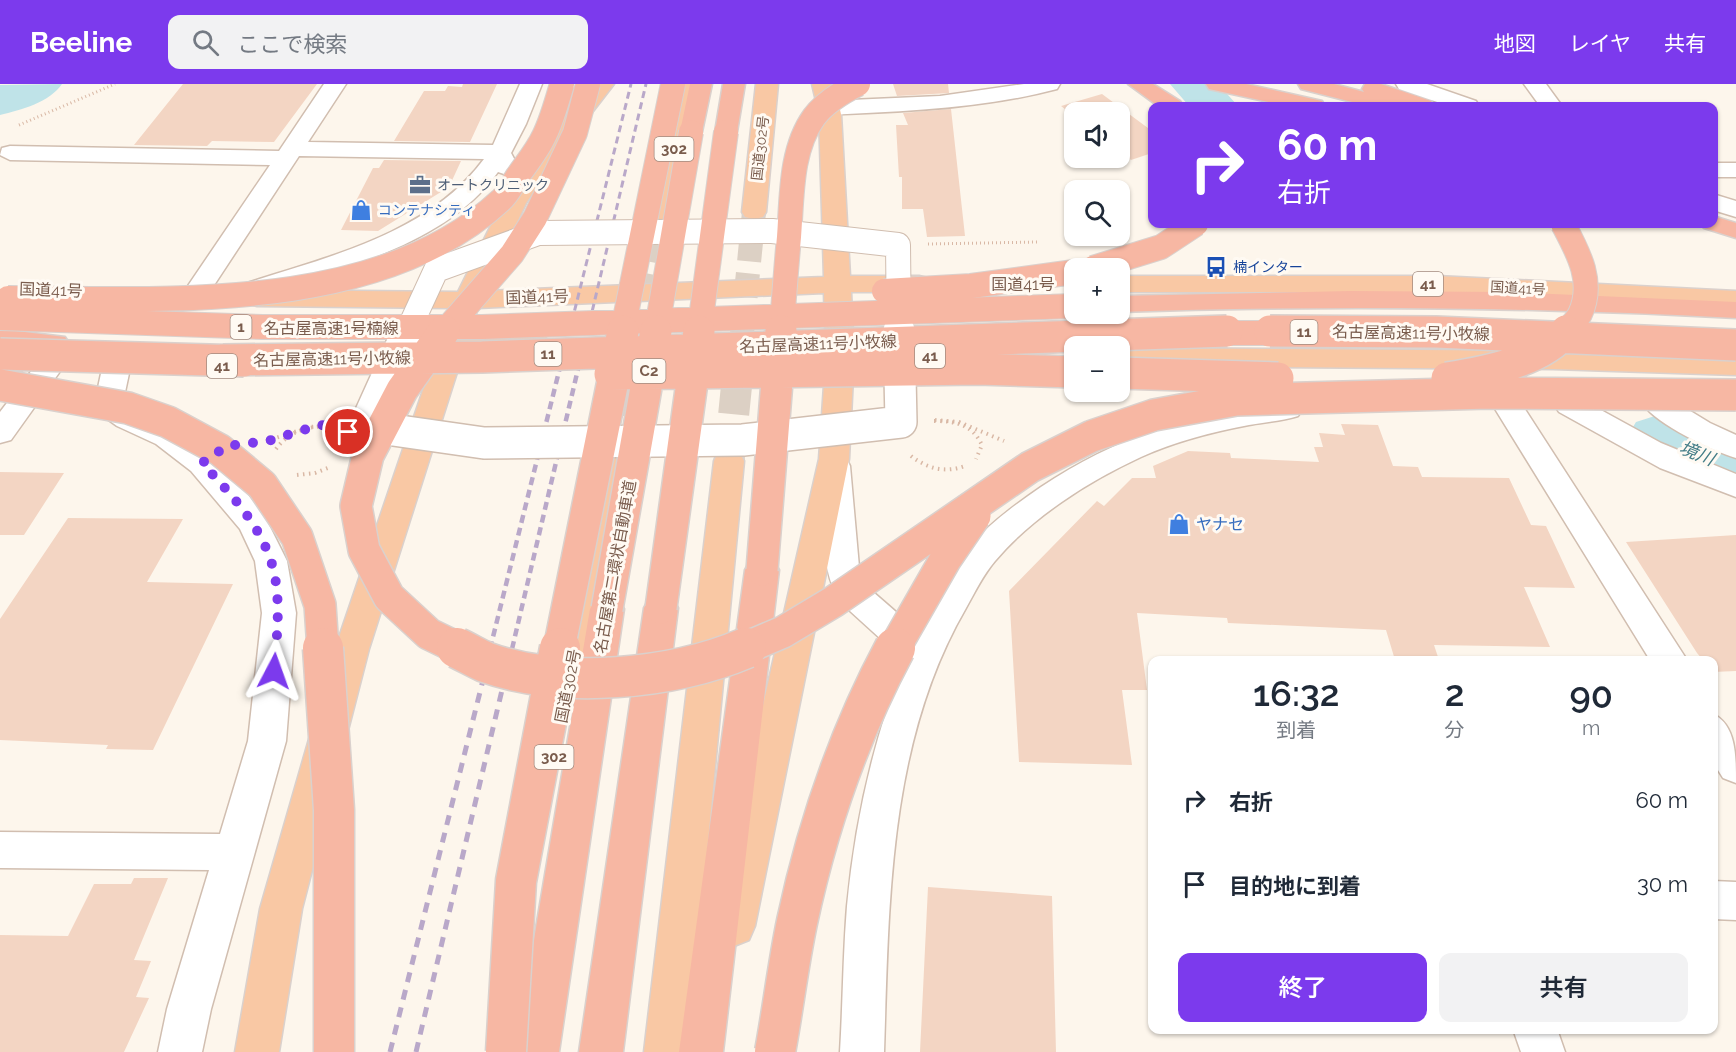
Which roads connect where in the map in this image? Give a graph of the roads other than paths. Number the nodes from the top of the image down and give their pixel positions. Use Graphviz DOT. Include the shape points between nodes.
graph roads {
  1 [pos="335,84"];
  2 [pos="562,84"];
  3 [pos="581,84"];
  4 [pos="588,84"];
  5 [pos="603,84"];
  6 [pos="673,84"];
  7 [pos="686,84"];
  8 [pos="701,84"];
  9 [pos="734,84"];
  10 [pos="767,84"];
  11 [pos="824,84"];
  12 [pos="858,84"];
  13 [pos="1049,84"];
  14 [pos="1139,84"];
  15 [pos="1217,84"];
  16 [pos="1309,84"];
  17 [pos="1357,84"];
  18 [pos="1407,84"];
  19 [pos="1535,84"];
  20 [pos="530,87"];
  21 [pos="1166,102"];
  22 [pos="1296,102"];
  23 [pos="1376,102"];
  24 [pos="1411,102"];
  25 [pos="1457,102"];
  26 [pos="1548,102"];
  27 [pos="828,108"];
  28 [pos="499,152"];
  29 [pos="10,153"];
  30 [pos="289,154"];
  31 [pos="1718,170"];
  32 [pos="1736,170"];
  33 [pos="520,194"];
  34 [pos="1718,203"];
  35 [pos="1736,210"];
  36 [pos="754,212"];
  37 [pos="661,215"];
  38 [pos="1718,225"];
  39 [pos="1192,228"];
  40 [pos="1565,228"];
  41 [pos="1736,231"];
  42 [pos="1130,258"];
  43 [pos="1064,273"];
  44 [pos="837,284"];
  45 [pos="1064,284"];
  46 [pos="1130,284"];
  47 [pos="0,288"];
  48 [pos="194,296"];
  49 [pos="232,297"];
  50 [pos="0,298"];
  51 [pos="1736,300"];
  52 [pos="1130,304"];
  53 [pos="1064,306"];
  54 [pos="1736,310"];
  55 [pos="469,316"];
  56 [pos="0,318"];
  57 [pos="0,338"];
  58 [pos="840,344"];
  59 [pos="1736,345"];
  60 [pos="0,354"];
  61 [pos="1064,357"];
  62 [pos="1130,357"];
  63 [pos="0,362"];
  64 [pos="52,363"];
  65 [pos="211,363"];
  66 [pos="117,364"];
  67 [pos="1736,366"];
  68 [pos="443,367"];
  69 [pos="1064,372"];
  70 [pos="1130,373"];
  71 [pos="0,385"];
  72 [pos="1736,394"];
  73 [pos="1736,400"];
  74 [pos="1507,404"];
  75 [pos="1569,405"];
  76 [pos="1659,405"];
  77 [pos="352,426"];
  78 [pos="0,433"];
  79 [pos="1736,447"];
  80 [pos="834,459"];
  81 [pos="729,461"];
  82 [pos="614,462"];
  83 [pos="1736,486"];
  84 [pos="990,495"];
  85 [pos="922,656"];
  86 [pos="1666,656"];
  87 [pos="1718,738"];
  88 [pos="1736,766"];
  89 [pos="0,850"];
  90 [pos="234,852"];
  91 [pos="1718,900"];
  92 [pos="1736,901"];
  93 [pos="1537,1034"];
  94 [pos="180,1052"];
  95 [pos="257,1052"];
  96 [pos="334,1052"];
  97 [pos="495,1052"];
  98 [pos="506,1052"];
  99 [pos="537,1052"];
  100 [pos="601,1052"];
  101 [pos="666,1052"];
  102 [pos="701,1052"];
  103 [pos="716,1052"];
  104 [pos="775,1052"];
  105 [pos="862,1052"];
  106 [pos="1543,1052"];
  1 -- 30 [label="street"];
  2 -- 50 [label="highway, bridge" via="545,133 502,199 454,237 389,266 330,283 262,292 189,297"];
  3 -- 20 [label="street"];
  4 -- 84 [label="highway, bridge" via="575,133 535,218 512,254 439,337 402,390 368,455 356,506 364,550 389,597 429,634 486,662 552,677 632,677 719,659 783,633"];
  5 -- 33 [label="highway"];
  6 -- 98 [label="highway, bridge" via="577,555 516,881"];
  7 -- 37 [label="highway, 302"];
  8 -- 99 [label="highway, 名古屋第二環状自動車道 / C2, bridge" via="606,609"];
  9 -- 100 [label="highway, bridge"];
  10 -- 36 [label="highway, 国道302号"];
  11 -- 27 [label="highway"];
  12 -- 102 [label="highway, bridge" via="815,116 798,154 794,175 762,570"];
  13 -- 27 [label="street" via="935,102"];
  14 -- 21 [label="highway"];
  15 -- 22 [label="highway"];
  16 -- 23 [label="highway"];
  17 -- 24 [label="highway"];
  18 -- 25 [label="street"];
  19 -- 26 [label="street"];
  20 -- 28 [label="street"];
  27 -- 44 [label="highway"];
  28 -- 30 [label="street"];
  28 -- 33 [label="street"];
  28 -- 49 [label="street" via="477,183 440,215 396,240"];
  29 -- 30 [label="street"];
  30 -- 48 [label="street"];
  31 -- 32 [label="street"];
  33 -- 55 [label="highway" via="499,231"];
  34 -- 35 [label="street"];
  38 -- 41 [label="highway"];
  39 -- 42 [label="highway, bridge" via="1147,254"];
  40 -- 70 [label="highway, bridge" via="1586,269 1587,283 1578,317 1568,332 1553,343 1515,363 1455,377 1394,381"];
  43 -- 55 [label="highway, bridge" via="971,286"];
  44 -- 45 [label="highway, 国道41号"];
  44 -- 55 [label="highway, 国道41号"];
  44 -- 58 [label="highway"];
  46 -- 51 [label="highway, 国道41号 / 41" via="1437,284"];
  47 -- 48 [label="highway, 国道41号"];
  48 -- 49 [label="highway, 国道41号"];
  49 -- 55 [label="highway, 国道41号"];
  52 -- 54 [label="highway, 名古屋高速11号小牧線 / 11" via="1493,299"];
  53 -- 55 [label="highway, 名古屋高速11号小牧線 / 11, bridge"];
  55 -- 56 [label="highway, 名古屋高速1号楠線 / 1, bridge" via="263,327"];
  55 -- 58 [label="highway" via="466,333 494,342"];
  55 -- 68 [label="highway"];
  57 -- 65 [label="highway"];
  58 -- 61 [label="highway, 41"];
  58 -- 68 [label="highway, 41"];
  58 -- 80 [label="highway"];
  59 -- 65 [label="highway, 名古屋高速11号小牧線 / 11, bridge" via="1436,332 1232,331"];
  60 -- 65 [label="highway, 1, bridge"];
  62 -- 67 [label="highway" via="1553,360"];
  63 -- 64 [label="highway, 41"];
  64 -- 66 [label="highway, 41"];
  64 -- 78 [label="street"];
  65 -- 66 [label="highway, 41"];
  65 -- 68 [label="highway, 41"];
  65 -- 69 [label="highway, bridge" via="465,376 978,369"];
  66 -- 90 [label="street" via="110,397 113,409 167,437 202,463 253,523 272,561 279,613 267,741"];
  68 -- 95 [label="highway" via="420,450 352,649 281,909"];
  71 -- 96 [label="highway, bridge" via="128,408 168,422 220,450 262,485 297,537 320,605 330,741 334,810"];
  72 -- 84 [label="highway, bridge" via="1489,393 1236,400 1154,415 1092,436 1030,467"];
  73 -- 76 [label="street"];
  74 -- 75 [label="street"];
  74 -- 85 [label="street" via="1300,407 1233,416 1181,429 1122,452 1076,478 1022,517 983,553"];
  74 -- 86 [label="street"];
  75 -- 76 [label="street"];
  75 -- 83 [label="street" via="1634,442"];
  76 -- 79 [label="street"];
  77 -- 77 [label="street, bridge" via="436,270 538,233 760,231 898,245 901,422 743,440 484,442"];
  80 -- 85 [label="street" via="843,567 851,592"];
  80 -- 103 [label="highway" via="736,913"];
  81 -- 101 [label="highway"];
  82 -- 97 [label="highway, 国道302号 / 302"];
  84 -- 104 [label="highway, bridge" via="947,554 901,631 845,760 801,906"];
  85 -- 105 [label="street" via="901,718 884,790 870,885"];
  87 -- 88 [label="street"];
  89 -- 90 [label="street"];
  90 -- 94 [label="street"];
  91 -- 92 [label="street"];
  93 -- 106 [label="street"];
}
